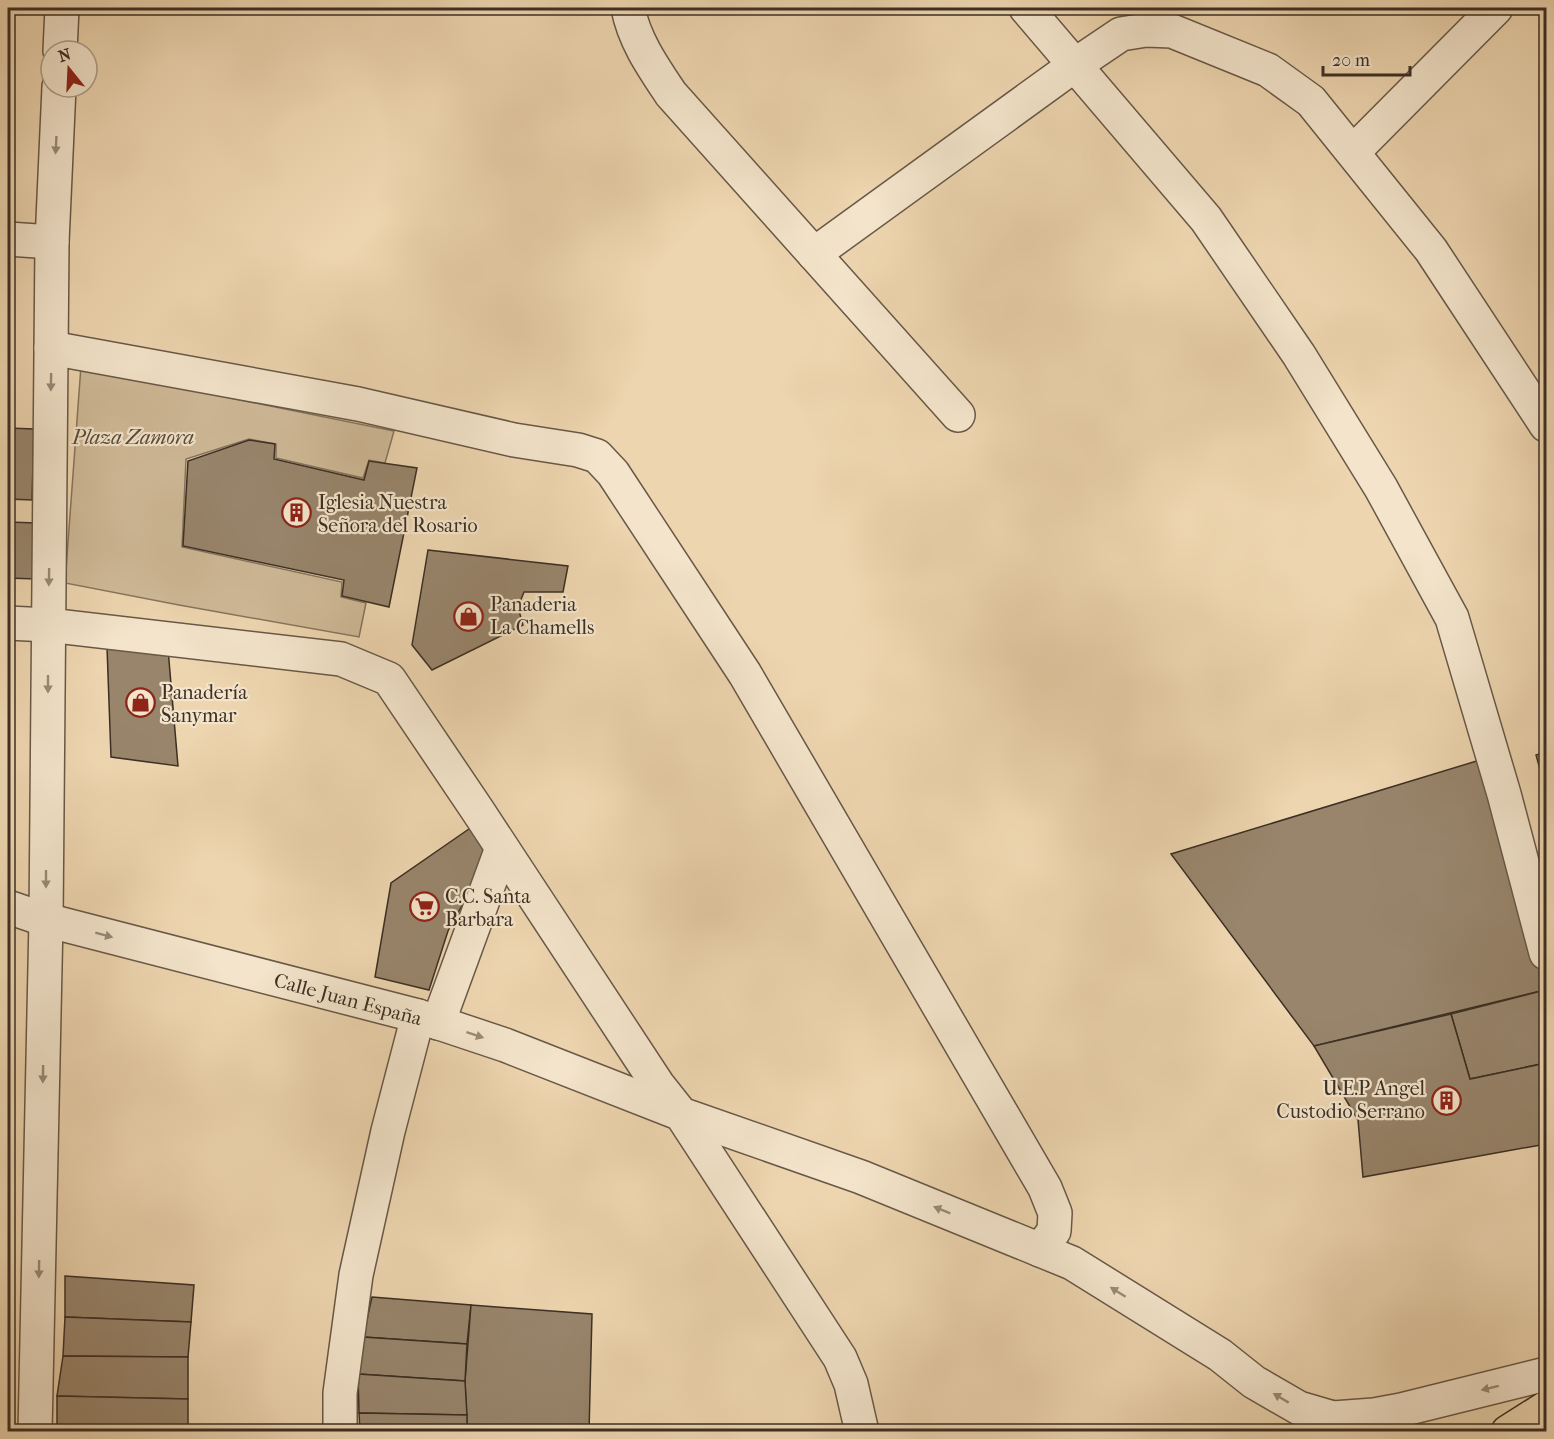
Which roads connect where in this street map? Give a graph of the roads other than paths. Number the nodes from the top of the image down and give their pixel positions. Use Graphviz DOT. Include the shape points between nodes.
graph roads {
  1 [pos="62,8"];
  2 [pos="628,8"];
  3 [pos="1026,8"];
  4 [pos="1496,8"];
  5 [pos="61,39"];
  6 [pos="1075,65"];
  7 [pos="58,99"];
  8 [pos="1353,152"];
  9 [pos="8,239"];
  10 [pos="52,242"];
  11 [pos="814,254"];
  12 [pos="51,348"];
  13 [pos="958,415"];
  14 [pos="1546,425"];
  15 [pos="8,623"];
  16 [pos="48,625"];
  17 [pos="502,848"];
  18 [pos="8,907"];
  19 [pos="46,920"];
  20 [pos="1546,953"];
  21 [pos="428,1020"];
  22 [pos="681,1114"];
  23 [pos="1040,1250"];
  24 [pos="1546,1374"];
  25 [pos="1546,1408"];
  26 [pos="1312,1422"];
  27 [pos="35,1431"];
  28 [pos="340,1431"];
  29 [pos="862,1431"];
  30 [pos="1508,1431"];
  1 -- 5 [label="street"];
  2 -- 11 [label="street" via="647,58 670,94"];
  3 -- 6 [label="street"];
  4 -- 8 [label="street"];
  6 -- 8 [label="street" via="1121,34 1172,31 1268,70 1311,101"];
  6 -- 11 [label="street"];
  6 -- 20 [label="street" via="1206,219 1299,355 1381,488 1452,618"];
  7 -- 10 [label="street, one-way"];
  8 -- 14 [label="street" via="1431,250"];
  9 -- 10 [label="street"];
  10 -- 12 [label="street"];
  11 -- 13 [label="street"];
  12 -- 16 [label="street, one-way"];
  12 -- 23 [label="street" via="358,404 597,456 613,473 745,674 1045,1188 1055,1213 1054,1231"];
  15 -- 16 [label="street"];
  16 -- 17 [label="street" via="341,660 389,680"];
  16 -- 19 [label="street, one-way"];
  17 -- 21 [label="street"];
  17 -- 22 [label="street"];
  18 -- 19 [label="street, Calle Juan España"];
  19 -- 21 [label="street, Calle Juan España, one-way"];
  19 -- 27 [label="street, one-way"];
  21 -- 22 [label="street, Calle Juan España, one-way" via="505,1045"];
  21 -- 28 [label="street" via="388,1131 356,1275 340,1393"];
  23 -- 22 [label="street, Calle Juan España, one-way" via="861,1177"];
  22 -- 29 [label="street" via="840,1358"];
  26 -- 23 [label="street, Calle Juan España, one-way" via="1299,1408 1254,1382 1220,1355 1072,1263"];
  24 -- 26 [label="street, Calle Juan España, one-way" via="1401,1410"];
  25 -- 30 [label="main road"];
}
